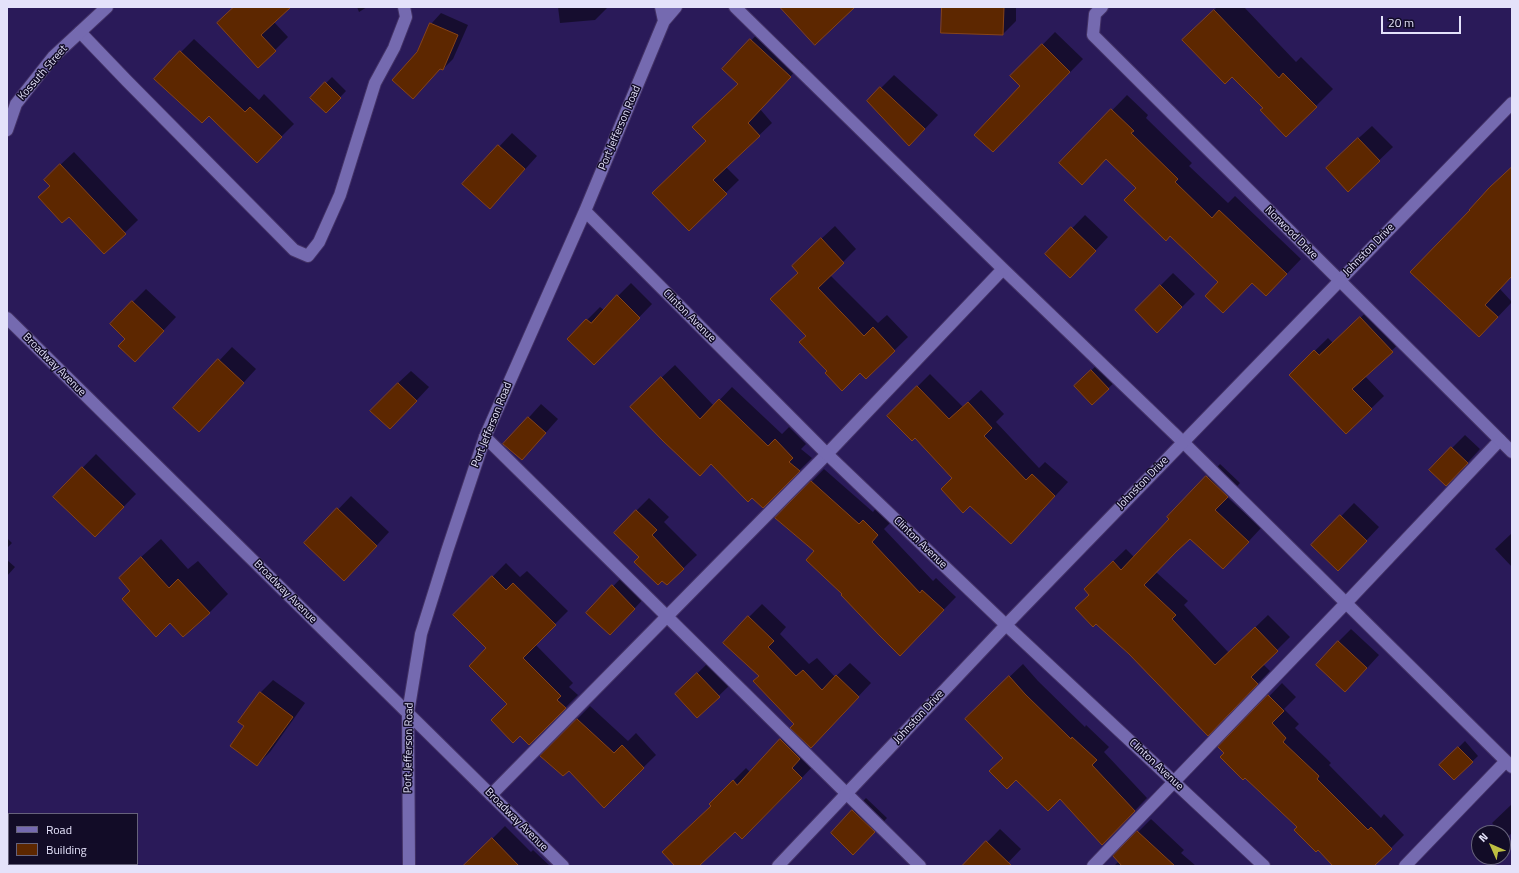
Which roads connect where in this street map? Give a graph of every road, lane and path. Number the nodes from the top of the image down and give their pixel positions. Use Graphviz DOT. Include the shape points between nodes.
graph roads {
  1 [pos="107,7"];
  2 [pos="404,7"];
  3 [pos="661,7"];
  4 [pos="676,7"];
  5 [pos="735,7"];
  6 [pos="1102,7"];
  7 [pos="664,22"];
  8 [pos="80,32"];
  9 [pos="1512,103"];
  10 [pos="7,130"];
  11 [pos="585,211"];
  12 [pos="1003,269"];
  13 [pos="1339,281"];
  14 [pos="7,318"];
  15 [pos="485,437"];
  16 [pos="1500,440"];
  17 [pos="1183,442"];
  18 [pos="1512,452"];
  19 [pos="827,454"];
  20 [pos="1346,603"];
  21 [pos="667,616"];
  22 [pos="1006,625"];
  23 [pos="408,713"];
  24 [pos="1509,764"];
  25 [pos="1174,782"];
  26 [pos="847,793"];
  27 [pos="491,795"];
  28 [pos="409,866"];
  29 [pos="563,866"];
  30 [pos="778,866"];
  31 [pos="920,866"];
  32 [pos="1093,866"];
  33 [pos="1264,866"];
  34 [pos="1405,866"];
  1 -- 8 [label="street, Kossuth Street"];
  2 -- 8 [label="street" via="406,17 394,48 375,83 340,195 319,242 308,256 294,250"];
  3 -- 7 [label="street"];
  4 -- 7 [label="street, Port Jefferson Road"];
  5 -- 12 [label="street"];
  6 -- 13 [label="street, Norwood Drive" via="1095,14 1093,35"];
  7 -- 11 [label="street, Port Jefferson Road"];
  8 -- 10 [label="street, Kossuth Street" via="53,57 16,104"];
  9 -- 13 [label="street, Johnston Drive"];
  11 -- 15 [label="street, Port Jefferson Road"];
  11 -- 19 [label="street, Clinton Avenue"];
  12 -- 17 [label="street"];
  12 -- 19 [label="street"];
  13 -- 16 [label="street, Norwood Drive"];
  13 -- 17 [label="street, Johnston Drive"];
  14 -- 23 [label="street, Broadway Avenue"];
  15 -- 21 [label="street"];
  15 -- 23 [label="street, Port Jefferson Road" via="421,634"];
  16 -- 18 [label="street, Norwood Drive"];
  16 -- 20 [label="street"];
  17 -- 20 [label="street"];
  17 -- 22 [label="street, Johnston Drive"];
  19 -- 21 [label="street"];
  19 -- 22 [label="street, Clinton Avenue"];
  20 -- 24 [label="street"];
  20 -- 25 [label="street"];
  21 -- 26 [label="street"];
  21 -- 27 [label="street"];
  22 -- 25 [label="street, Clinton Avenue"];
  22 -- 26 [label="street, Johnston Drive"];
  23 -- 27 [label="street, Broadway Avenue"];
  23 -- 28 [label="street, Port Jefferson Road"];
  24 -- 34 [label="street"];
  25 -- 32 [label="street"];
  25 -- 33 [label="street, Clinton Avenue"];
  26 -- 30 [label="street, Johnston Drive"];
  26 -- 31 [label="street"];
  27 -- 29 [label="street, Broadway Avenue"];
}
